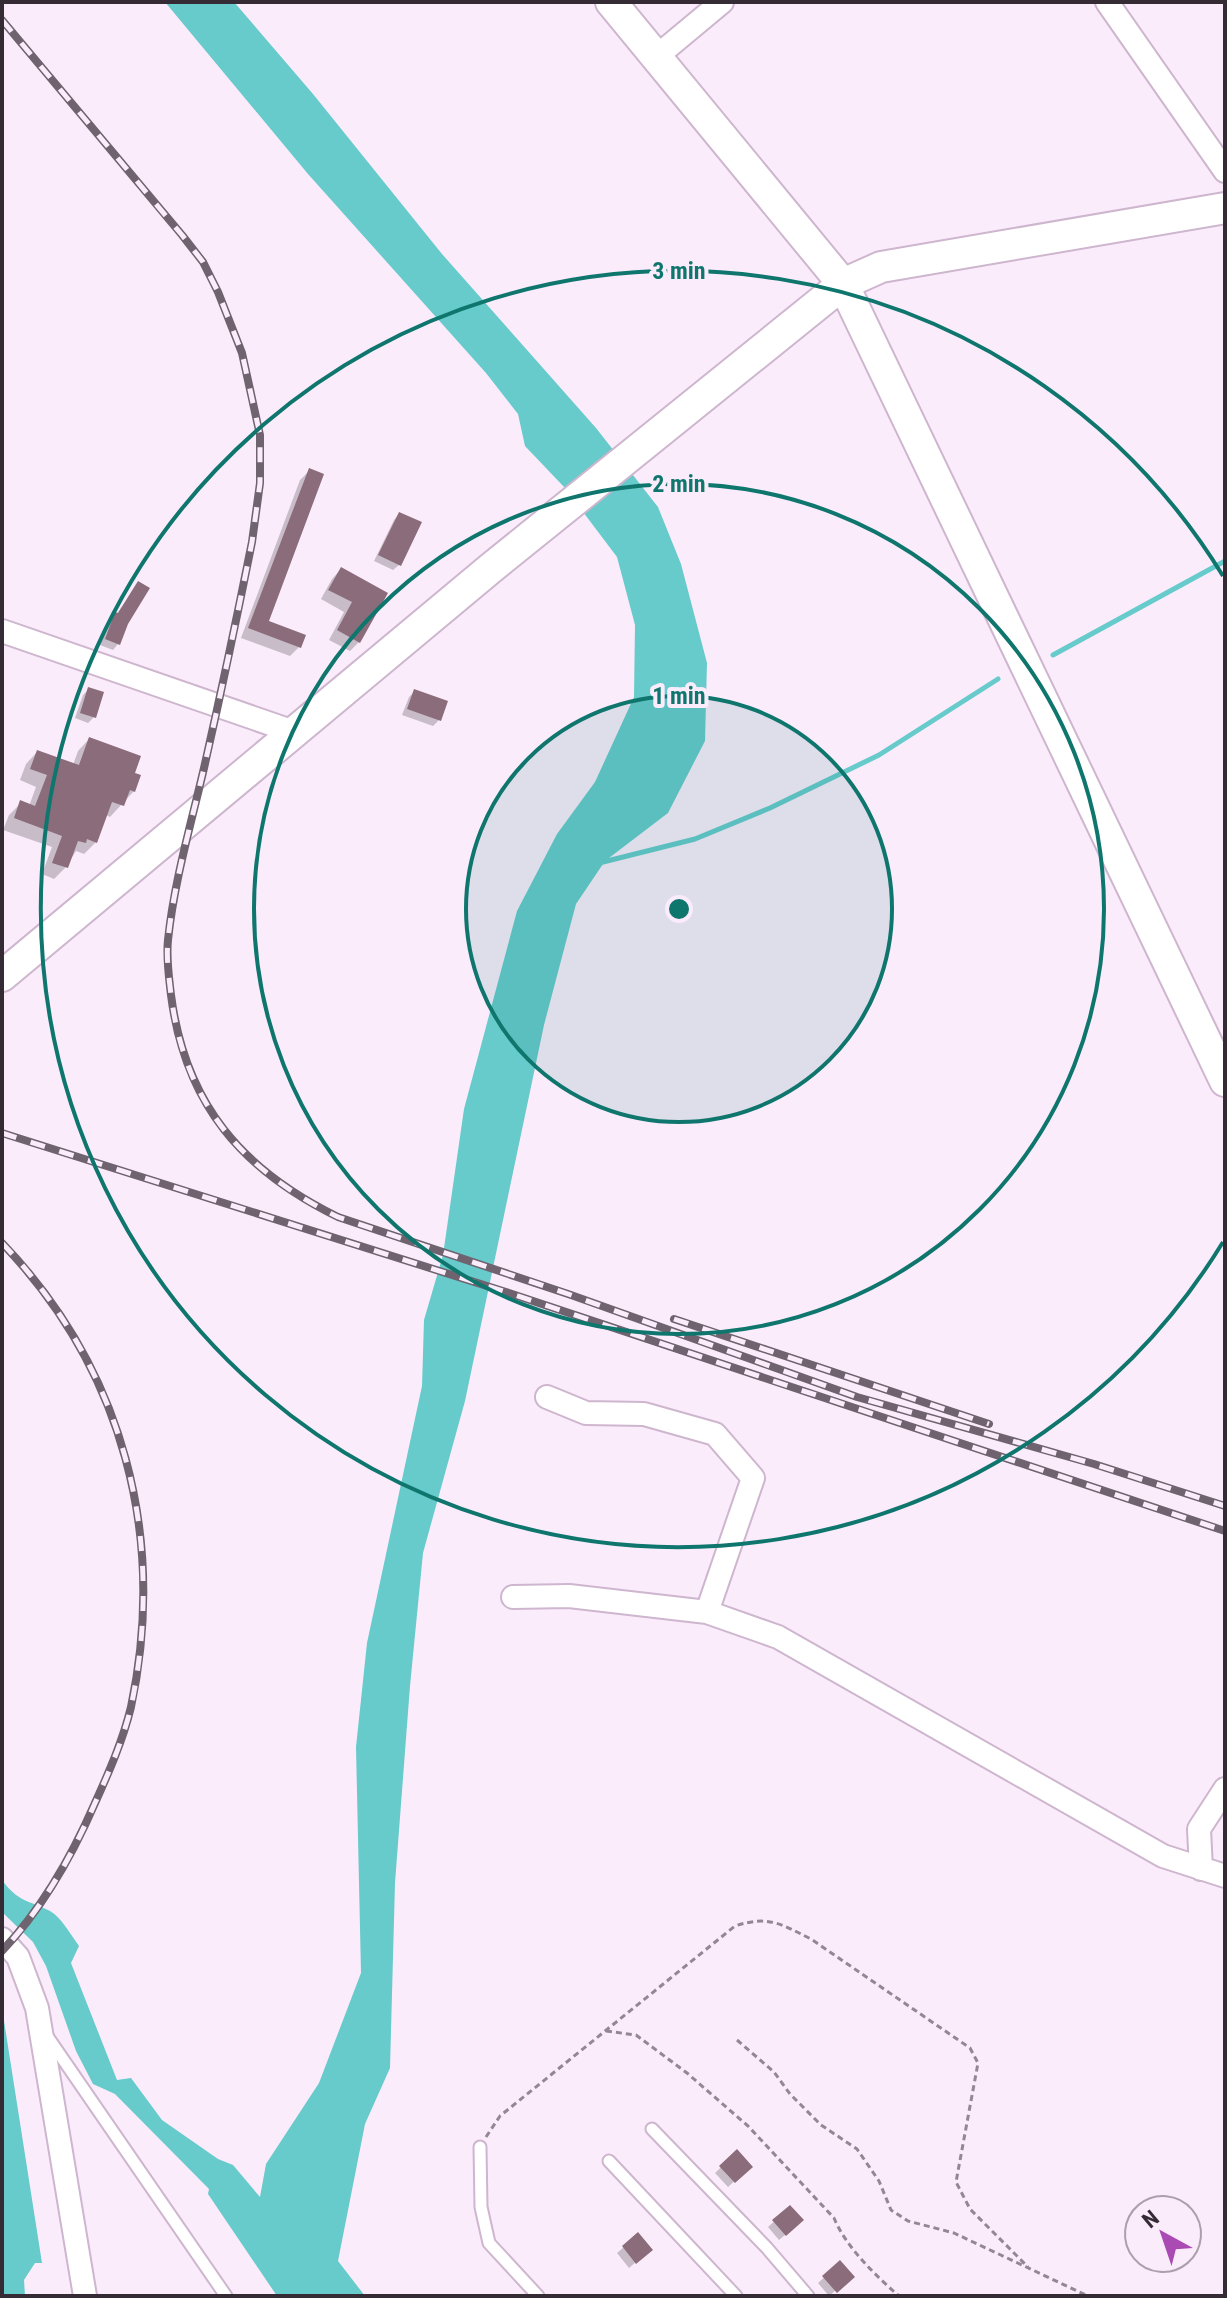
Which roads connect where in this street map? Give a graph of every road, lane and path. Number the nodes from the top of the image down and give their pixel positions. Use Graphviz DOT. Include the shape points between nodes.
graph roads {
  1 [pos="611,2"];
  2 [pos="722,2"];
  3 [pos="1107,2"];
  4 [pos="656,57"];
  5 [pos="1225,171"];
  6 [pos="1225,208"];
  7 [pos="843,284"];
  8 [pos="2,631"];
  9 [pos="294,732"];
  10 [pos="2,976"];
  11 [pos="1223,1071"];
  12 [pos="547,1397"];
  13 [pos="513,1597"];
  14 [pos="707,1612"];
  15 [pos="1225,1789"];
  16 [pos="1201,1869"];
  17 [pos="1225,1876"];
  18 [pos="2,1939"];
  19 [pos="39,2025"];
  20 [pos="606,2031"];
  21 [pos="737,2040"];
  22 [pos="652,2129"];
  23 [pos="480,2147"];
  24 [pos="609,2161"];
  25 [pos="1028,2267"];
  26 [pos="85,2296"];
  27 [pos="226,2296"];
  28 [pos="538,2296"];
  29 [pos="736,2296"];
  30 [pos="808,2296"];
  31 [pos="899,2296"];
  32 [pos="1088,2296"];
  1 -- 4 [label="main road"];
  2 -- 4 [label="street"];
  3 -- 5 [label="street"];
  4 -- 7 [label="main road"];
  6 -- 7 [label="main road" via="881,267"];
  7 -- 9 [label="main road"];
  7 -- 11 [label="main road"];
  8 -- 9 [label="street"];
  9 -- 10 [label="main road"];
  12 -- 14 [label="street" via="586,1413 644,1414 715,1434 753,1478"];
  13 -- 14 [label="street" via="569,1596"];
  14 -- 16 [label="street" via="778,1637 1163,1856"];
  15 -- 16 [label="street" via="1199,1829"];
  16 -- 17 [label="street"];
  18 -- 19 [label="street" via="18,1957"];
  19 -- 26 [label="street"];
  19 -- 27 [label="lane"];
  20 -- 23 [label="path" via="500,2116"];
  20 -- 25 [label="path" via="735,1926 757,1919 783,1924 811,1939 970,2048 978,2063 956,2182 970,2209"];
  20 -- 31 [label="path" via="636,2035 748,2126"];
  21 -- 25 [label="path" via="821,2125 857,2149 891,2210"];
  22 -- 30 [label="lane"];
  23 -- 28 [label="lane" via="481,2207 489,2243"];
  24 -- 29 [label="lane"];
  25 -- 32 [label="path"];
}
